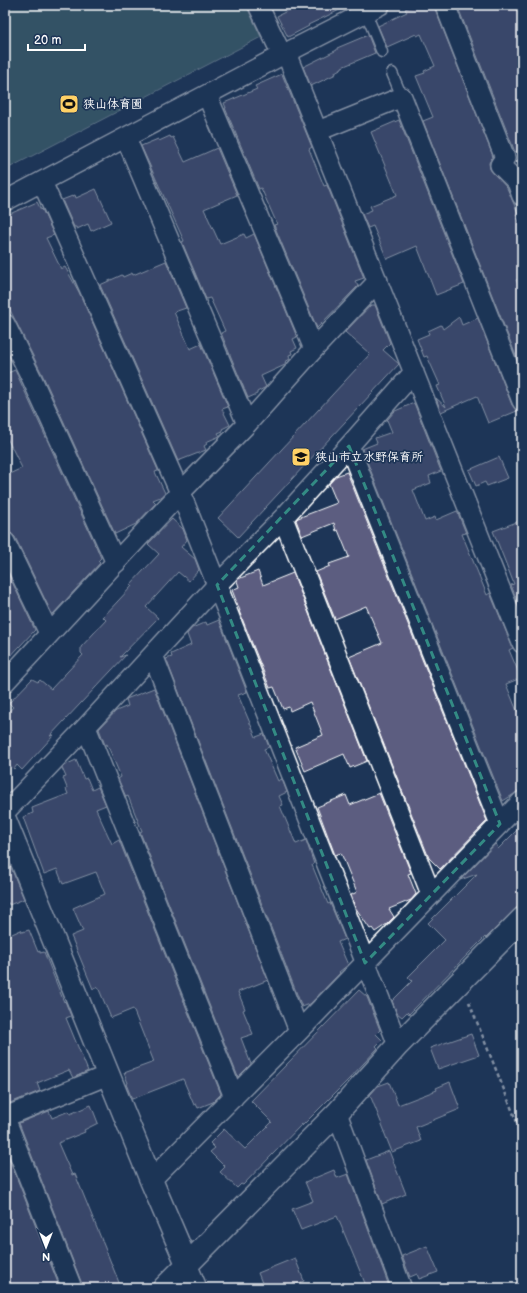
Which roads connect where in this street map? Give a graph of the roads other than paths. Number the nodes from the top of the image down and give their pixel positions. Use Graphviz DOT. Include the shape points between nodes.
graph roads {
  1 [pos="258,5"];
  2 [pos="445,5"];
  3 [pos="369,8"];
  4 [pos="382,52"];
  5 [pos="284,54"];
  6 [pos="392,73"];
  7 [pos="207,95"];
  8 [pos="402,97"];
  9 [pos="318,131"];
  10 [pos="126,138"];
  11 [pos="42,182"];
  12 [pos="522,196"];
  13 [pos="5,201"];
  14 [pos="378,281"];
  15 [pos="5,324"];
  16 [pos="314,349"];
  17 [pos="414,372"];
  18 [pos="522,401"];
  19 [pos="246,424"];
  20 [pos="349,446"];
  21 [pos="180,493"];
  22 [pos="283,518"];
  23 [pos="5,542"];
  24 [pos="116,563"];
  25 [pos="217,585"];
  26 [pos="49,633"];
  27 [pos="522,643"];
  28 [pos="153,655"];
  29 [pos="5,682"];
  30 [pos="86,727"];
  31 [pos="522,800"];
  32 [pos="5,812"];
  33 [pos="5,820"];
  34 [pos="500,824"];
  35 [pos="431,894"];
  36 [pos="522,919"];
  37 [pos="365,962"];
  38 [pos="299,1030"];
  39 [pos="398,1045"];
  40 [pos="108,1075"];
  41 [pos="234,1097"];
  42 [pos="337,1113"];
  43 [pos="5,1118"];
  44 [pos="151,1180"];
  45 [pos="187,1264"];
  46 [pos="401,1286"];
  47 [pos="72,1288"];
  48 [pos="164,1288"];
  49 [pos="197,1288"];
  1 -- 5 [label="street"];
  2 -- 12 [label="street" via="505,158 500,165 517,182"];
  3 -- 4 [label="lane"];
  3 -- 5 [label="street"];
  5 -- 7 [label="street"];
  5 -- 9 [label="street"];
  6 -- 8 [label="lane"];
  7 -- 10 [label="street"];
  7 -- 16 [label="street"];
  8 -- 9 [label="street"];
  8 -- 18 [label="street"];
  9 -- 14 [label="street"];
  10 -- 11 [label="street"];
  10 -- 19 [label="street"];
  11 -- 13 [label="street"];
  11 -- 21 [label="street"];
  14 -- 16 [label="street"];
  14 -- 17 [label="street"];
  15 -- 24 [label="street"];
  16 -- 19 [label="street"];
  17 -- 20 [label="street"];
  17 -- 27 [label="street"];
  19 -- 21 [label="street"];
  20 -- 22 [label="street"];
  20 -- 34 [label="street"];
  21 -- 24 [label="street"];
  21 -- 25 [label="street"];
  22 -- 25 [label="street"];
  22 -- 35 [label="street"];
  23 -- 26 [label="street"];
  24 -- 26 [label="street"];
  25 -- 28 [label="street"];
  25 -- 37 [label="street"];
  26 -- 29 [label="street"];
  28 -- 30 [label="street"];
  28 -- 38 [label="street"];
  30 -- 32 [label="street"];
  30 -- 41 [label="street"];
  31 -- 34 [label="street"];
  33 -- 40 [label="street"];
  34 -- 35 [label="street"];
  35 -- 37 [label="street"];
  36 -- 39 [label="street"];
  37 -- 38 [label="street"];
  37 -- 39 [label="street"];
  38 -- 41 [label="street"];
  39 -- 42 [label="street"];
  40 -- 43 [label="street"];
  40 -- 44 [label="street"];
  41 -- 44 [label="street"];
  42 -- 45 [label="street"];
  42 -- 46 [label="street"];
  43 -- 47 [label="street"];
  44 -- 45 [label="street"];
  45 -- 48 [label="street"];
  45 -- 49 [label="street"];
}
